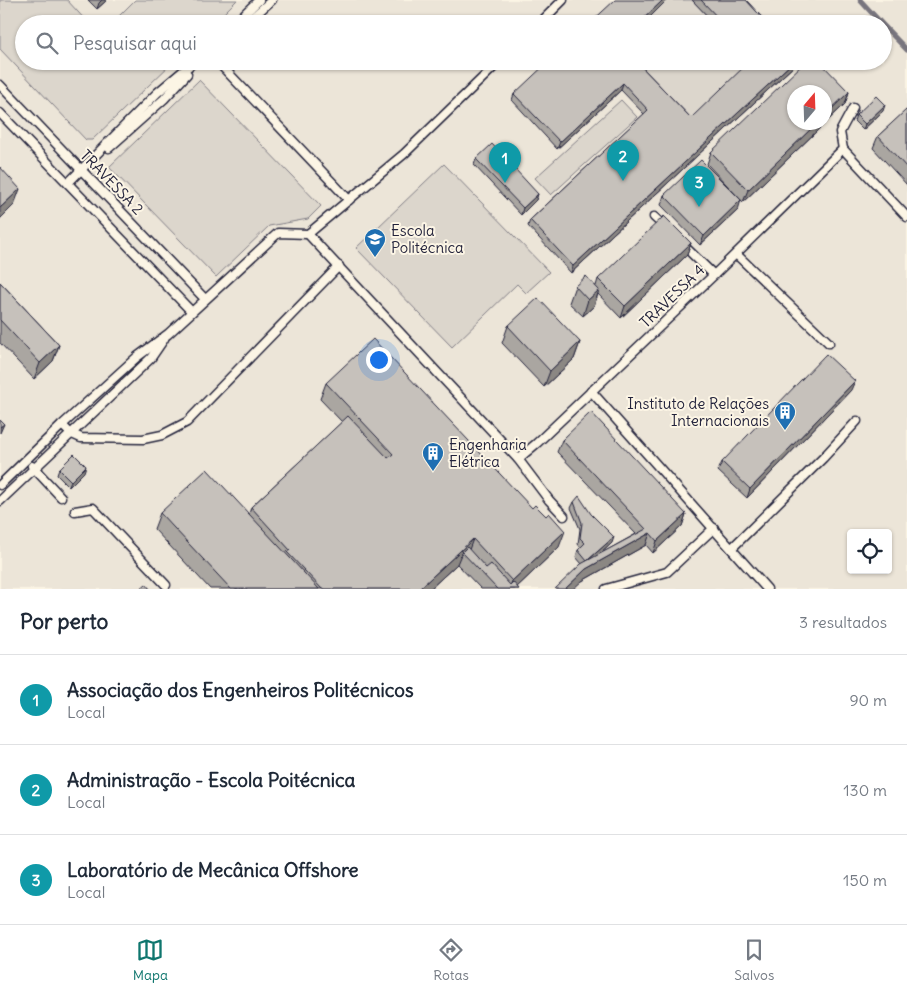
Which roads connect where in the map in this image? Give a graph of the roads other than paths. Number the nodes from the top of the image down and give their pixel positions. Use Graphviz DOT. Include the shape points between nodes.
graph roads {
  1 [pos="259,0"];
  2 [pos="272,0"];
  3 [pos="563,0"];
  4 [pos="243,15"];
  5 [pos="255,15"];
  6 [pos="548,15"];
  7 [pos="186,70"];
  8 [pos="226,70"];
  9 [pos="491,70"];
  10 [pos="0,85"];
  11 [pos="853,108"];
  12 [pos="0,113"];
  13 [pos="843,149"];
  14 [pos="82,170"];
  15 [pos="68,183"];
  16 [pos="349,200"];
  17 [pos="907,216"];
  18 [pos="654,217"];
  19 [pos="308,234"];
  20 [pos="736,254"];
  21 [pos="339,266"];
  22 [pos="714,275"];
  23 [pos="205,299"];
  24 [pos="191,312"];
  25 [pos="168,334"];
  26 [pos="829,343"];
  27 [pos="591,391"];
  28 [pos="857,421"];
  29 [pos="62,425"];
  30 [pos="70,433"];
  31 [pos="518,459"];
  32 [pos="27,461"];
  33 [pos="34,468"];
  34 [pos="0,485"];
  35 [pos="61,497"];
  36 [pos="0,501"];
  37 [pos="75,511"];
  38 [pos="564,516"];
  39 [pos="714,528"];
  40 [pos="732,548"];
  41 [pos="166,585"];
  42 [pos="606,589"];
  43 [pos="767,589"];
  1 -- 4 [label="lane"];
  2 -- 5 [label="lane"];
  3 -- 6 [label="lane"];
  7 -- 14 [label="lane" via="157,93"];
  8 -- 16 [label="lane"];
  9 -- 16 [label="lane" via="404,154"];
  10 -- 14 [label="lane, TRAVESSA 2"];
  11 -- 13 [label="lane" via="840,132"];
  12 -- 15 [label="lane"];
  13 -- 17 [label="lane"];
  13 -- 20 [label="lane, TRAVESSA 4"];
  14 -- 15 [label="lane"];
  14 -- 23 [label="lane, TRAVESSA 2"];
  15 -- 24 [label="lane"];
  16 -- 19 [label="lane"];
  18 -- 22 [label="lane"];
  19 -- 21 [label="lane"];
  19 -- 23 [label="lane" via="278,233"];
  20 -- 22 [label="lane, TRAVESSA 4"];
  20 -- 26 [label="lane"];
  21 -- 30 [label="lane" via="187,422 162,435 143,439 81,438"];
  21 -- 31 [label="lane"];
  22 -- 27 [label="lane, TRAVESSA 4"];
  23 -- 24 [label="lane"];
  24 -- 25 [label="lane"];
  25 -- 29 [label="lane" via="137,356"];
  25 -- 30 [label="lane" via="151,358"];
  27 -- 31 [label="lane, TRAVESSA 4"];
  27 -- 39 [label="lane"];
  28 -- 40 [label="lane"];
  29 -- 30 [label="lane"];
  29 -- 32 [label="lane"];
  30 -- 33 [label="lane"];
  31 -- 38 [label="lane"];
  32 -- 33 [label="lane"];
  32 -- 34 [label="lane"];
  33 -- 35 [label="lane"];
  33 -- 36 [label="lane"];
  37 -- 41 [label="lane" via="92,508"];
  39 -- 40 [label="lane"];
  39 -- 42 [label="lane" via="667,572"];
  40 -- 43 [label="lane"];
}
